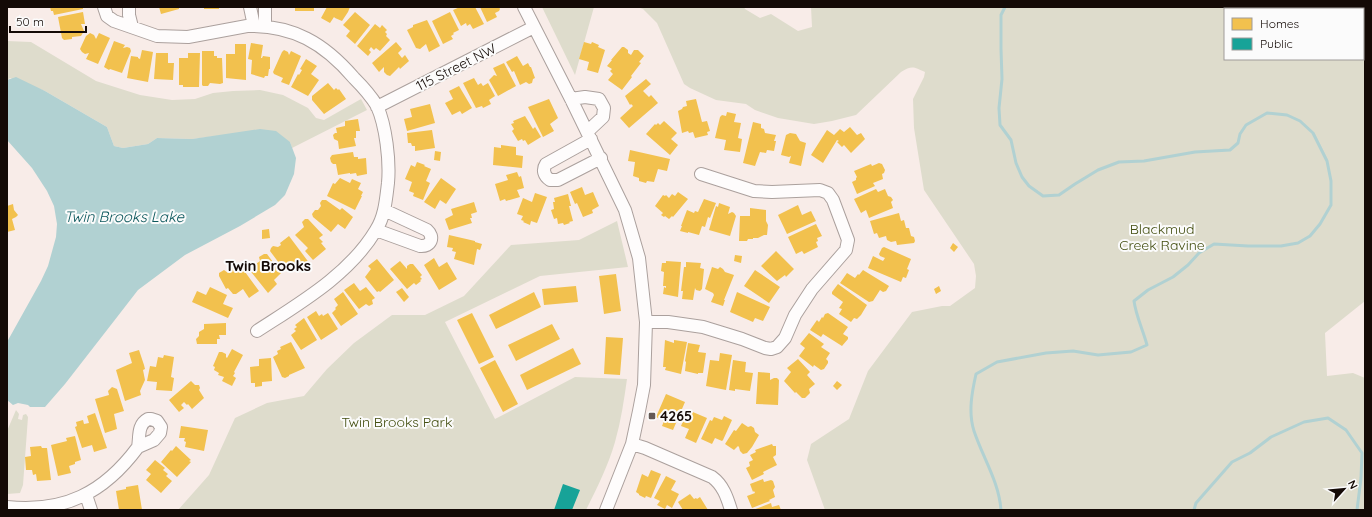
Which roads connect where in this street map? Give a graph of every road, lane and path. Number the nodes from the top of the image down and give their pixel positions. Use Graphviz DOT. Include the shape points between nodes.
graph roads {
  1 [pos="104,7"];
  2 [pos="130,7"];
  3 [pos="250,7"];
  4 [pos="264,7"];
  5 [pos="524,7"];
  6 [pos="260,26"];
  7 [pos="132,27"];
  8 [pos="534,27"];
  9 [pos="571,99"];
  10 [pos="377,107"];
  11 [pos="589,136"];
  12 [pos="600,158"];
  13 [pos="701,174"];
  14 [pos="384,210"];
  15 [pos="376,230"];
  16 [pos="646,322"];
  17 [pos="257,331"];
  18 [pos="632,444"];
  19 [pos="138,448"];
  20 [pos="86,495"];
  21 [pos="67,506"];
  22 [pos="7,507"];
  23 [pos="91,510"];
  24 [pos="606,510"];
  25 [pos="731,510"];
  1 -- 7 [label="street" via="108,16"];
  2 -- 7 [label="street"];
  3 -- 6 [label="street"];
  4 -- 6 [label="street"];
  5 -- 8 [label="street"];
  6 -- 7 [label="street" via="179,37 157,36"];
  6 -- 10 [label="street" via="295,33 323,48 345,67"];
  8 -- 9 [label="street"];
  8 -- 10 [label="street, 115 Street NW"];
  9 -- 11 [label="street"];
  9 -- 11 [label="street" via="599,99 604,108 603,117"];
  10 -- 14 [label="street" via="387,148 389,173"];
  11 -- 12 [label="street"];
  11 -- 12 [label="street" via="546,164 546,176 550,180 558,180"];
  12 -- 16 [label="street" via="633,233 639,258"];
  13 -- 16 [label="street" via="754,191 824,191 833,200 843,226 848,240 846,250 812,289 795,315 782,343 771,349 703,327"];
  14 -- 15 [label="street"];
  14 -- 15 [label="street" via="427,230 431,240 428,245 420,246"];
  15 -- 17 [label="street" via="334,278"];
  16 -- 18 [label="street" via="644,385"];
  18 -- 24 [label="street"];
  18 -- 25 [label="street" via="712,476 724,491"];
  19 -- 20 [label="street" via="118,472"];
  20 -- 21 [label="street"];
  20 -- 23 [label="street"];
  21 -- 22 [label="street"];
}
